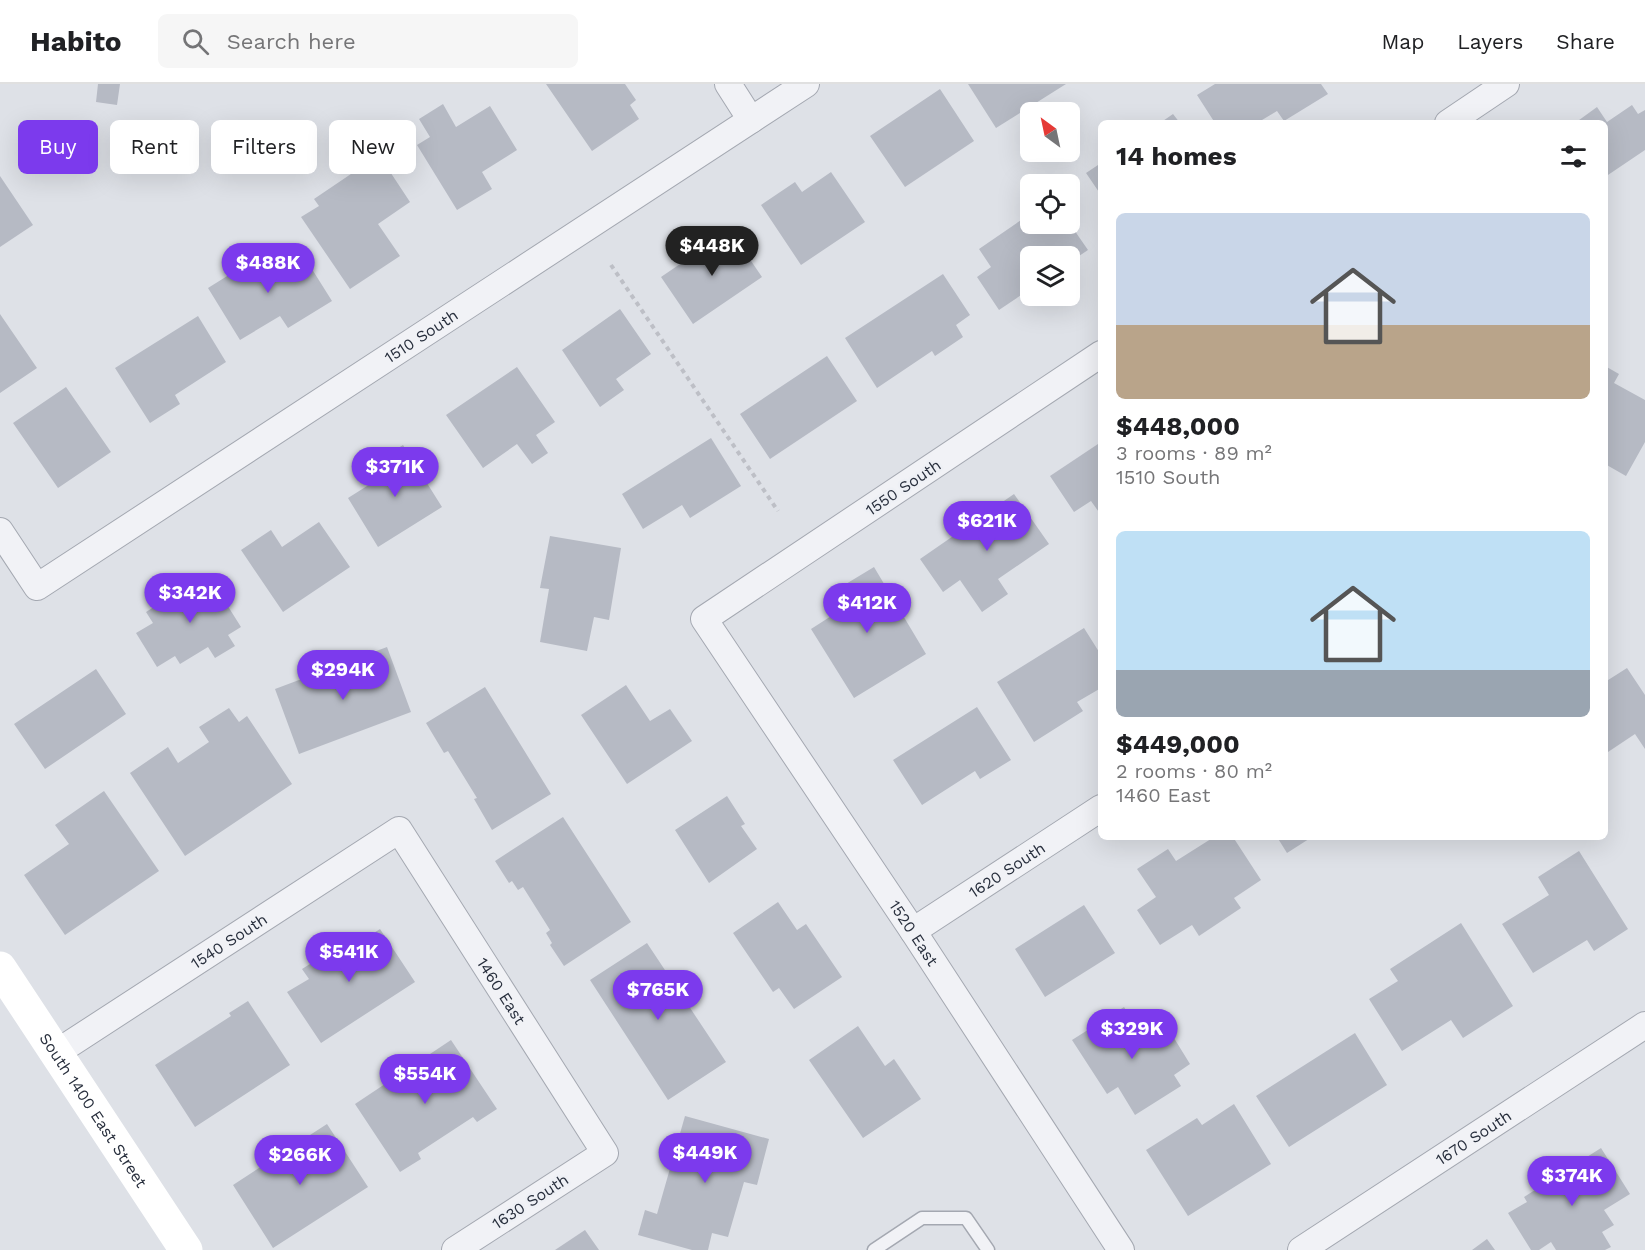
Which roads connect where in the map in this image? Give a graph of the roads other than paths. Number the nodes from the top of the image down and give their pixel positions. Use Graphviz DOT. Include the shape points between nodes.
graph roads {
  1 [pos="728,84"];
  2 [pos="806,84"];
  3 [pos="1506,84"];
  4 [pos="752,120"];
  5 [pos="1452,120"];
  6 [pos="1098,356"];
  7 [pos="0,531"];
  8 [pos="704,619"];
  9 [pos="1098,810"];
  10 [pos="399,830"];
  11 [pos="913,931"];
  12 [pos="0,968"];
  13 [pos="1645,1025"];
  14 [pos="56,1053"];
  15 [pos="605,1153"];
  16 [pos="186,1250"];
  17 [pos="455,1250"];
  18 [pos="874,1250"];
  19 [pos="988,1250"];
  20 [pos="1121,1250"];
  21 [pos="1301,1250"];
  1 -- 4 [label="street"];
  2 -- 4 [label="street, 1510 South"];
  3 -- 5 [label="street"];
  4 -- 7 [label="street, 1510 South" via="38,587"];
  6 -- 8 [label="street, 1550 South"];
  8 -- 11 [label="street, 1520 East"];
  9 -- 11 [label="street, 1620 South"];
  10 -- 14 [label="street, 1540 South"];
  10 -- 15 [label="street, 1460 East"];
  11 -- 20 [label="street, 1520 East"];
  12 -- 14 [label="street, South 1400 East Street"];
  13 -- 21 [label="street, 1670 South"];
  14 -- 16 [label="street, South 1400 East Street"];
  15 -- 17 [label="street, 1630 South"];
  18 -- 19 [label="lane" via="922,1218 966,1218"];
}
